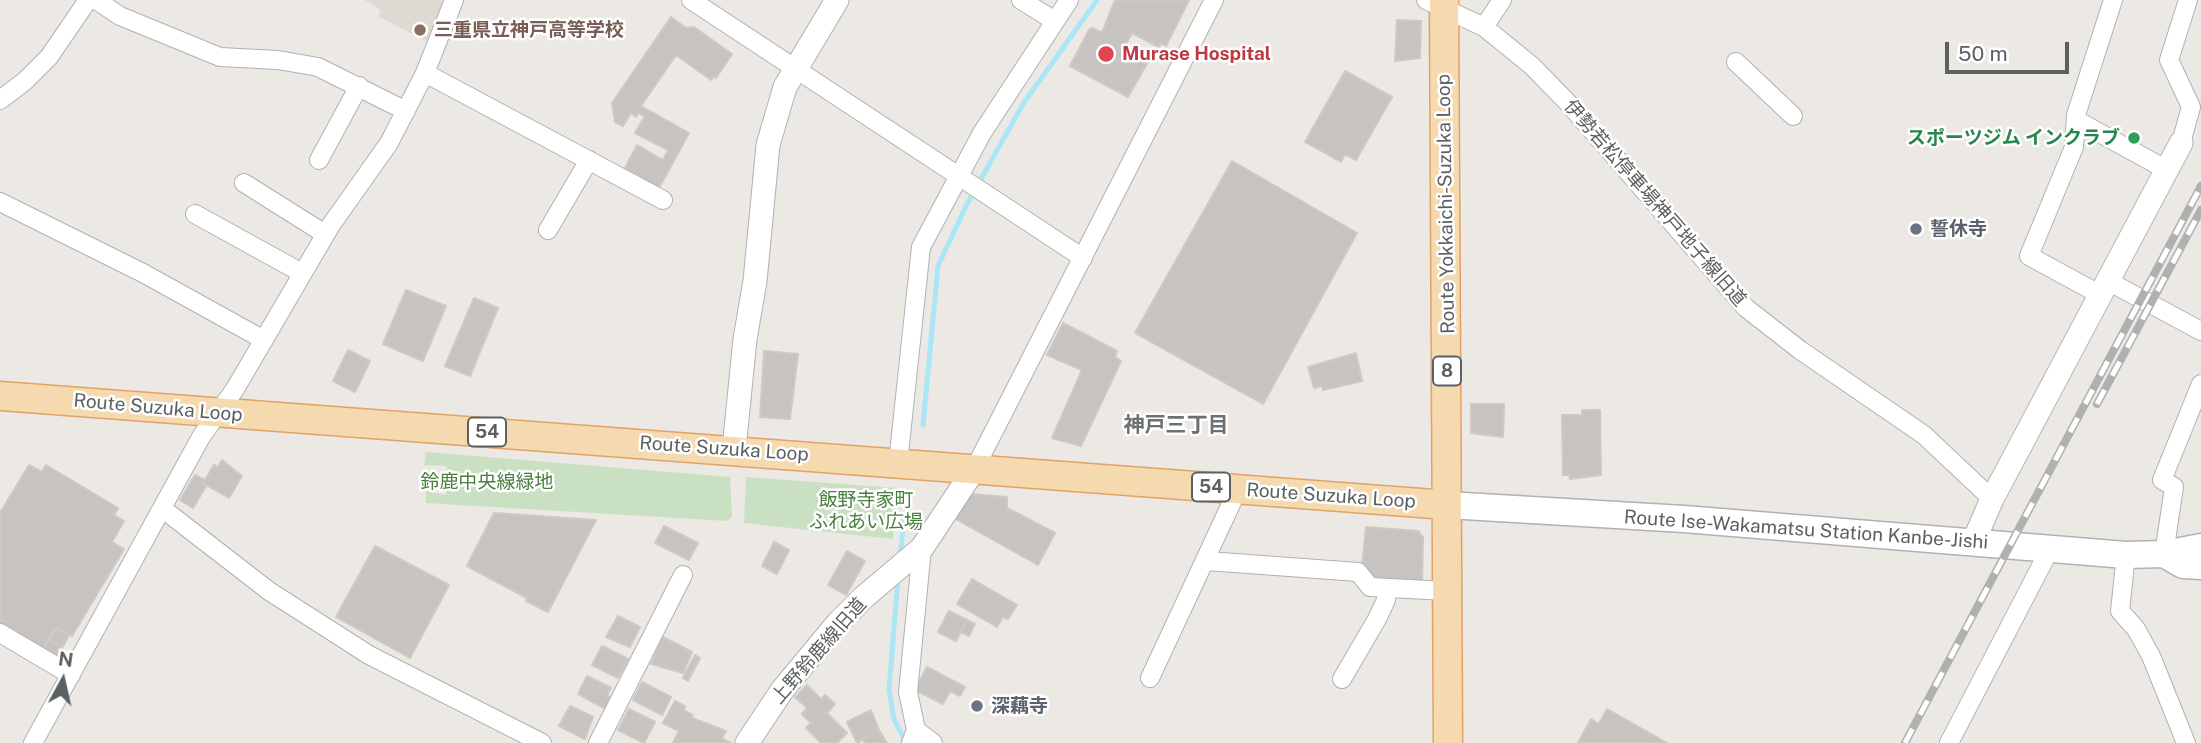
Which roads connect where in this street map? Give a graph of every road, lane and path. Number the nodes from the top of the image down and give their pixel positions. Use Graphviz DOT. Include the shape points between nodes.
graph roads {
  1 [pos="88,0"];
  2 [pos="96,0"];
  3 [pos="454,0"];
  4 [pos="691,0"];
  5 [pos="838,0"];
  6 [pos="1021,0"];
  7 [pos="1069,0"];
  8 [pos="1214,0"];
  9 [pos="1502,0"];
  10 [pos="2113,0"];
  11 [pos="2188,0"];
  12 [pos="1438,3"];
  13 [pos="1055,21"];
  14 [pos="1484,27"];
  15 [pos="1737,62"];
  16 [pos="796,68"];
  17 [pos="425,73"];
  18 [pos="359,86"];
  19 [pos="0,100"];
  20 [pos="2196,101"];
  21 [pos="406,111"];
  22 [pos="1793,116"];
  23 [pos="2076,120"];
  24 [pos="2181,143"];
  25 [pos="319,160"];
  26 [pos="590,160"];
  27 [pos="2167,170"];
  28 [pos="963,176"];
  29 [pos="244,183"];
  30 [pos="663,201"];
  31 [pos="0,202"];
  32 [pos="195,214"];
  33 [pos="548,230"];
  34 [pos="325,234"];
  35 [pos="1083,258"];
  36 [pos="302,273"];
  37 [pos="2103,287"];
  38 [pos="2201,331"];
  39 [pos="264,340"];
  40 [pos="2201,384"];
  41 [pos="0,396"];
  42 [pos="220,413"];
  43 [pos="734,449"];
  44 [pos="898,463"];
  45 [pos="975,468"];
  46 [pos="1238,489"];
  47 [pos="1992,499"];
  48 [pos="1447,505"];
  49 [pos="163,509"];
  50 [pos="1973,543"];
  51 [pos="2201,547"];
  52 [pos="2050,549"];
  53 [pos="917,553"];
  54 [pos="2164,554"];
  55 [pos="2126,555"];
  56 [pos="1207,561"];
  57 [pos="2201,566"];
  58 [pos="682,575"];
  59 [pos="1387,588"];
  60 [pos="1447,591"];
  61 [pos="0,633"];
  62 [pos="71,675"];
  63 [pos="1150,678"];
  64 [pos="1342,679"];
  65 [pos="914,736"];
  66 [pos="33,743"];
  67 [pos="542,743"];
  68 [pos="598,743"];
  69 [pos="747,743"];
  70 [pos="933,743"];
  71 [pos="1448,743"];
  72 [pos="1949,743"];
  73 [pos="2186,743"];
  1 -- 19 [label="street" via="49,57"];
  2 -- 18 [label="street" via="120,16 220,57 305,63"];
  3 -- 17 [label="street"];
  4 -- 16 [label="street"];
  5 -- 16 [label="street"];
  6 -- 13 [label="street"];
  7 -- 13 [label="street"];
  8 -- 35 [label="street"];
  9 -- 14 [label="street"];
  10 -- 23 [label="street"];
  11 -- 20 [label="street" via="2169,60"];
  12 -- 14 [label="street, 伊勢若松停車場神戸地子線旧道"];
  12 -- 48 [label="main road, Route Yokkaichi-Suzuka Loop / 8"];
  13 -- 28 [label="street" via="982,133"];
  14 -- 47 [label="street, 伊勢若松停車場神戸地子線旧道" via="1570,105 1746,308 1800,351 1924,435"];
  15 -- 22 [label="street"];
  16 -- 28 [label="street"];
  16 -- 43 [label="street" via="778,106 765,157"];
  17 -- 21 [label="street"];
  17 -- 26 [label="street"];
  18 -- 21 [label="street"];
  18 -- 25 [label="street"];
  20 -- 24 [label="street"];
  21 -- 34 [label="street" via="382,154"];
  23 -- 27 [label="street"];
  23 -- 37 [label="street" via="2074,147 2029,256"];
  24 -- 27 [label="street"];
  26 -- 30 [label="street"];
  26 -- 33 [label="street"];
  27 -- 37 [label="street"];
  28 -- 35 [label="street"];
  28 -- 44 [label="street" via="927,233 919,260"];
  29 -- 34 [label="street"];
  31 -- 39 [label="street" via="143,272"];
  32 -- 36 [label="street"];
  34 -- 36 [label="street"];
  35 -- 45 [label="street"];
  36 -- 39 [label="street"];
  37 -- 38 [label="street"];
  37 -- 47 [label="street"];
  39 -- 42 [label="street"];
  40 -- 54 [label="street" via="2162,480 2174,487"];
  41 -- 42 [label="main road, Route Suzuka Loop / 54"];
  42 -- 43 [label="main road, Route Suzuka Loop / 54"];
  42 -- 49 [label="street" via="201,437"];
  43 -- 44 [label="main road, Route Suzuka Loop / 54"];
  44 -- 45 [label="main road, Route Suzuka Loop / 54"];
  45 -- 46 [label="main road, Route Suzuka Loop / 54"];
  45 -- 53 [label="street, 上野鈴鹿線旧道"];
  46 -- 48 [label="main road, Route Suzuka Loop / 54"];
  46 -- 56 [label="street"];
  47 -- 50 [label="street"];
  48 -- 50 [label="main road, Route Ise-Wakamatsu Station Kanbe-Jishi"];
  48 -- 60 [label="main road, Route Yokkaichi-Suzuka Loop / 8"];
  49 -- 62 [label="street"];
  49 -- 67 [label="street" via="269,592 369,655"];
  50 -- 52 [label="main road, Route Ise-Wakamatsu Station Kanbe-Jishi"];
  51 -- 54 [label="main road, Route Ise-Wakamatsu Station Kanbe-Jishi"];
  52 -- 55 [label="main road, Route Ise-Wakamatsu Station Kanbe-Jishi"];
  52 -- 72 [label="street"];
  53 -- 65 [label="street" via="908,692"];
  53 -- 69 [label="street, 上野鈴鹿線旧道" via="864,597 805,662"];
  54 -- 55 [label="main road, Route Ise-Wakamatsu Station Kanbe-Jishi"];
  54 -- 57 [label="main road, Route Ise-Wakamatsu Station Kanbe-Jishi" via="2183,565"];
  55 -- 73 [label="street" via="2120,611 2151,656"];
  56 -- 59 [label="street" via="1358,572 1370,587"];
  56 -- 63 [label="street"];
  58 -- 68 [label="street"];
  59 -- 60 [label="street"];
  59 -- 64 [label="street" via="1377,619"];
  60 -- 71 [label="main road, Route Yokkaichi-Suzuka Loop / 8"];
  61 -- 62 [label="street"];
  62 -- 66 [label="street"];
  65 -- 70 [label="street"];
}
